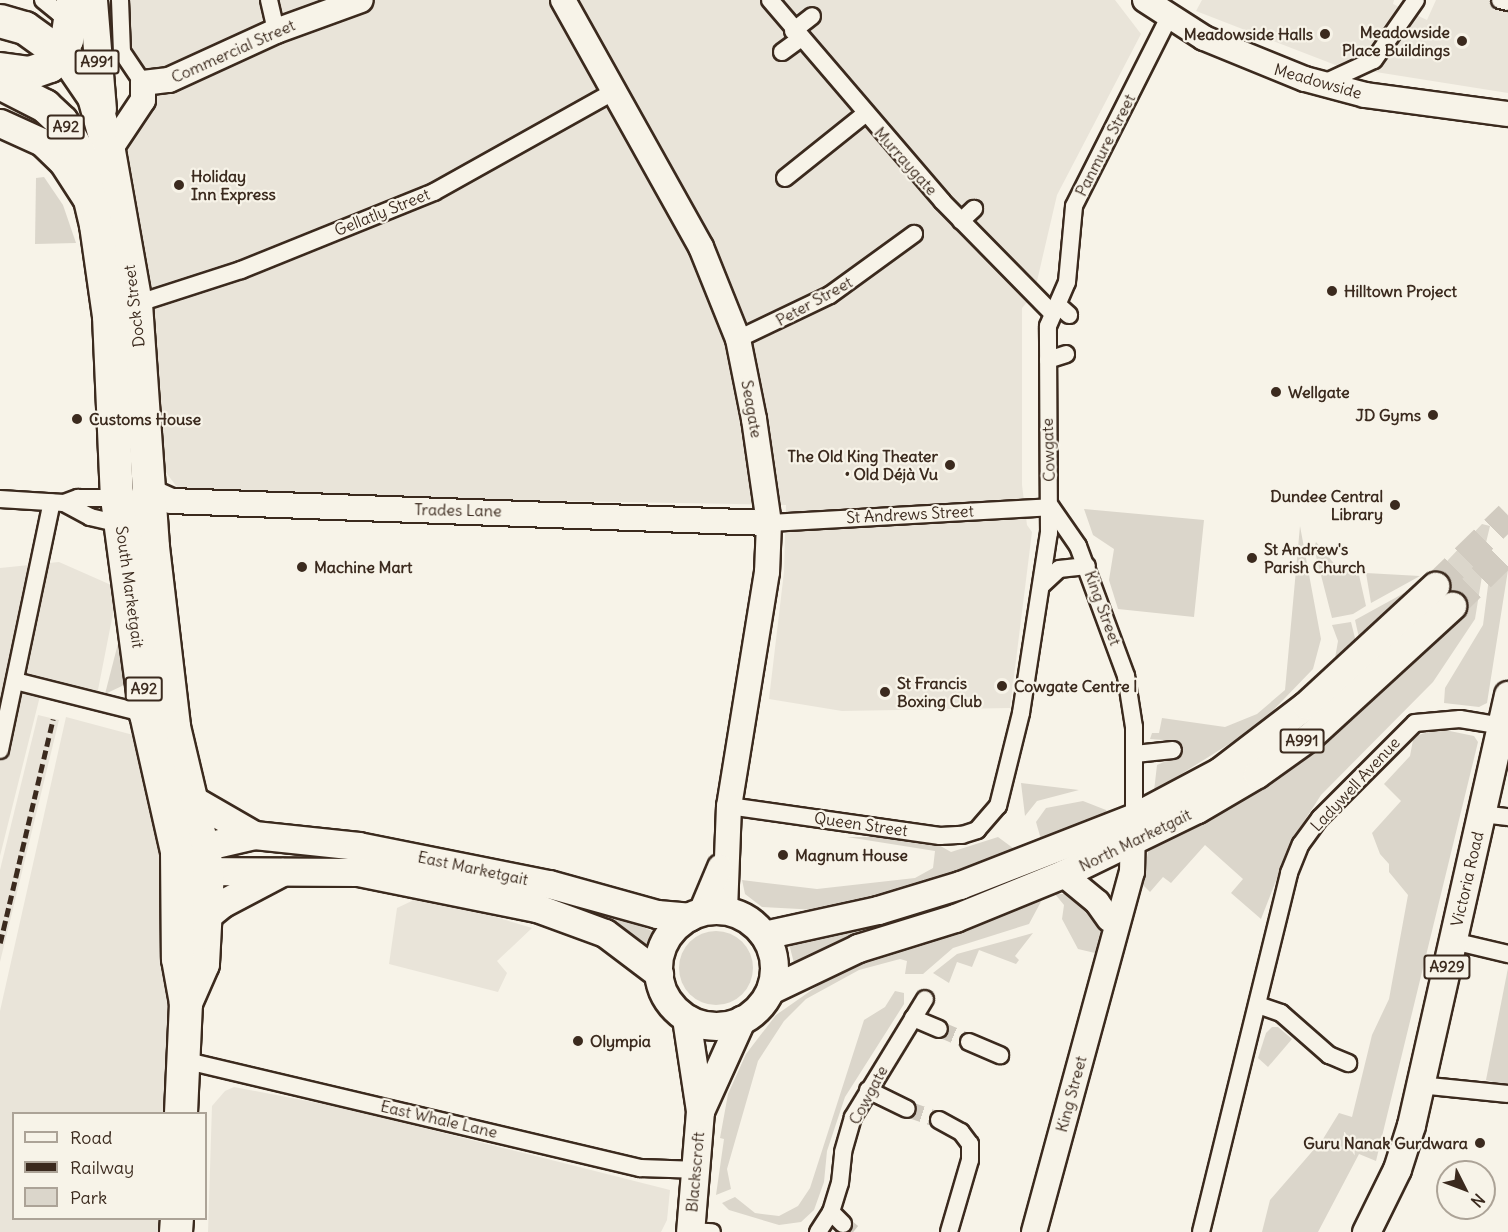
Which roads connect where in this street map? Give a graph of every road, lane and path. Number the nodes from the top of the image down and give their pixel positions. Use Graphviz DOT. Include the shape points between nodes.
graph roads {
  1 [pos="120,0"];
  2 [pos="269,0"];
  3 [pos="361,0"];
  4 [pos="563,0"];
  5 [pos="770,0"];
  6 [pos="1145,0"];
  7 [pos="1416,0"];
  8 [pos="1500,0"];
  9 [pos="1508,2"];
  10 [pos="70,3"];
  11 [pos="812,16"];
  12 [pos="1169,17"];
  13 [pos="0,21"];
  14 [pos="276,31"];
  15 [pos="797,35"];
  16 [pos="782,52"];
  17 [pos="60,53"];
  18 [pos="1374,60"];
  19 [pos="0,69"];
  20 [pos="0,83"];
  21 [pos="144,83"];
  22 [pos="1321,84"];
  23 [pos="615,91"];
  24 [pos="1365,95"];
  25 [pos="865,114"];
  26 [pos="1508,114"];
  27 [pos="0,123"];
  28 [pos="107,137"];
  29 [pos="785,178"];
  30 [pos="89,204"];
  31 [pos="974,209"];
  32 [pos="961,221"];
  33 [pos="914,234"];
  34 [pos="136,304"];
  35 [pos="1060,311"];
  36 [pos="738,339"];
  37 [pos="1066,354"];
  38 [pos="1048,360"];
  39 [pos="0,499"];
  40 [pos="58,502"];
  41 [pos="137,504"];
  42 [pos="1051,507"];
  43 [pos="769,522"];
  44 [pos="1087,567"];
  45 [pos="1041,586"];
  46 [pos="15,681"];
  47 [pos="1508,695"];
  48 [pos="146,714"];
  49 [pos="1503,726"];
  50 [pos="0,750"];
  51 [pos="1173,750"];
  52 [pos="1135,754"];
  53 [pos="190,798"];
  54 [pos="729,806"];
  55 [pos="1495,815"];
  56 [pos="1134,817"];
  57 [pos="989,819"];
  58 [pos="254,835"];
  59 [pos="1130,848"];
  60 [pos="192,860"];
  61 [pos="286,870"];
  62 [pos="1063,874"];
  63 [pos="705,913"];
  64 [pos="208,915"];
  65 [pos="1109,920"];
  66 [pos="764,935"];
  67 [pos="1453,941"];
  68 [pos="1508,954"];
  69 [pos="1108,956"];
  70 [pos="658,974"];
  71 [pos="770,990"];
  72 [pos="925,999"];
  73 [pos="186,1003"];
  74 [pos="1258,1005"];
  75 [pos="686,1018"];
  76 [pos="913,1018"];
  77 [pos="741,1020"];
  78 [pos="939,1029"];
  79 [pos="969,1042"];
  80 [pos="1000,1055"];
  81 [pos="183,1060"];
  82 [pos="1348,1063"];
  83 [pos="1420,1085"];
  84 [pos="868,1090"];
  85 [pos="1508,1094"];
  86 [pos="908,1109"];
  87 [pos="700,1111"];
  88 [pos="181,1112"];
  89 [pos="939,1120"];
  90 [pos="696,1170"];
  91 [pos="831,1212"];
  92 [pos="843,1224"];
  93 [pos="698,1232"];
  94 [pos="818,1232"];
  95 [pos="949,1232"];
  96 [pos="1034,1232"];
  97 [pos="1201,1232"];
  98 [pos="1366,1232"];
  1 -- 21 [label="street" via="122,52"];
  2 -- 14 [label="street"];
  3 -- 14 [label="street, Commercial Street"];
  4 -- 23 [label="street, Seagate"];
  5 -- 15 [label="street, Murraygate"];
  6 -- 12 [label="street, Meadowside"];
  7 -- 18 [label="street"];
  8 -- 9 [label="street"];
  10 -- 17 [label="highway" via="67,40"];
  10 -- 28 [label="main road, A991"];
  11 -- 15 [label="street"];
  12 -- 22 [label="street, Meadowside" via="1228,50"];
  12 -- 35 [label="street, Panmure Street" via="1074,206 1067,282"];
  13 -- 17 [label="highway, A92" via="25,28"];
  14 -- 21 [label="street, Commercial Street" via="169,80"];
  15 -- 16 [label="street"];
  15 -- 25 [label="street, Murraygate"];
  17 -- 19 [label="highway" via="41,71 30,74"];
  17 -- 28 [label="highway, A92" via="79,73"];
  18 -- 22 [label="street"];
  18 -- 24 [label="street"];
  20 -- 30 [label="highway, A92" via="45,106 62,122 79,153"];
  21 -- 28 [label="street" via="143,100"];
  22 -- 24 [label="street, Meadowside"];
  23 -- 34 [label="street, Gellatly Street" via="480,168 388,210 241,270"];
  23 -- 36 [label="street, Seagate" via="701,247"];
  24 -- 26 [label="street, Meadowside"];
  25 -- 29 [label="street"];
  25 -- 32 [label="street, Murraygate" via="941,211"];
  27 -- 30 [label="main road" via="42,142 62,161"];
  28 -- 34 [label="highway, Dock Street / A92"];
  30 -- 41 [label="highway, Dock Street / A92" via="96,225"];
  31 -- 32 [label="street"];
  32 -- 35 [label="street, Murraygate"];
  33 -- 36 [label="street, Peter Street" via="830,295"];
  34 -- 41 [label="highway, Dock Street / A92"];
  35 -- 38 [label="street, Cowgate" via="1048,326"];
  36 -- 43 [label="street, Seagate"];
  37 -- 38 [label="street"];
  38 -- 42 [label="street, Cowgate" via="1046,459"];
  39 -- 40 [label="street"];
  40 -- 41 [label="street" via="78,498"];
  40 -- 41 [label="street" via="90,517"];
  40 -- 46 [label="street"];
  41 -- 43 [label="street, Trades Lane" via="171,501"];
  41 -- 48 [label="highway, South Marketgait / A92"];
  41 -- 53 [label="highway, South Marketgait / A92" via="174,727"];
  42 -- 43 [label="street, St Andrews Street"];
  42 -- 44 [label="street, King Street"];
  42 -- 45 [label="street, Cowgate"];
  43 -- 54 [label="street, Seagate" via="767,572"];
  44 -- 45 [label="street" via="1059,568"];
  44 -- 52 [label="street, King Street" via="1126,676"];
  45 -- 57 [label="street, Cowgate" via="1006,785"];
  46 -- 48 [label="street"];
  46 -- 50 [label="street"];
  47 -- 49 [label="main road, Victoria Road / A929"];
  48 -- 60 [label="highway, South Marketgait / A92"];
  49 -- 55 [label="main road, Victoria Road / A929"];
  49 -- 74 [label="street, Ladywell Avenue" via="1460,719 1416,723 1320,818 1301,844 1289,873"];
  51 -- 52 [label="street"];
  52 -- 56 [label="street, King Street"];
  53 -- 58 [label="main road, East Marketgait"];
  53 -- 60 [label="highway, A92"];
  54 -- 57 [label="street, Queen Street" via="940,836 962,835"];
  54 -- 63 [label="street, Seagate" via="724,857"];
  55 -- 67 [label="main road, Victoria Road / A929"];
  56 -- 59 [label="street, King Street"];
  56 -- 59 [label="main road, North Marketgait / A991" via="1220,771 1443,596 1310,736 1257,774"];
  56 -- 66 [label="main road, North Marketgait / A991" via="960,885 878,910"];
  58 -- 60 [label="main road, East Marketgait"];
  58 -- 63 [label="main road, East Marketgait" via="399,853 549,884 657,914"];
  59 -- 62 [label="main road, North Marketgait / A991"];
  59 -- 65 [label="street, King Street"];
  59 -- 69 [label="street, King Street" via="1132,872"];
  60 -- 61 [label="main road, East Marketgait"];
  60 -- 64 [label="highway, A92"];
  60 -- 73 [label="highway, A92" via="178,959"];
  61 -- 64 [label="main road"];
  61 -- 70 [label="main road, East Marketgait" via="368,874 537,908 605,933"];
  62 -- 65 [label="street" via="1097,902"];
  62 -- 71 [label="main road, North Marketgait / A991" via="955,918 858,948"];
  63 -- 66 [label="main road" via="740,915"];
  63 -- 70 [label="main road" via="672,931 661,951"];
  64 -- 73 [label="highway, A92" via="203,964"];
  65 -- 69 [label="street, King Street"];
  66 -- 71 [label="main road" via="772,952"];
  67 -- 68 [label="street"];
  67 -- 83 [label="main road, Victoria Road / A929"];
  69 -- 96 [label="street, King Street"];
  70 -- 75 [label="main road" via="663,991"];
  71 -- 77 [label="main road" via="763,1002"];
  72 -- 76 [label="street, Cowgate"];
  73 -- 81 [label="highway, A92"];
  74 -- 82 [label="street" via="1281,1012 1329,1055"];
  74 -- 97 [label="street, Ladywell Avenue"];
  75 -- 77 [label="main road" via="704,1025 723,1026"];
  75 -- 87 [label="main road, Blackscroft"];
  76 -- 78 [label="street"];
  76 -- 84 [label="street, Cowgate"];
  77 -- 87 [label="main road, Blackscroft"];
  79 -- 80 [label="street"];
  81 -- 88 [label="highway, A92"];
  81 -- 90 [label="street, East Whale Lane" via="640,1168"];
  83 -- 85 [label="street"];
  83 -- 98 [label="main road, Victoria Road / A929" via="1403,1154"];
  84 -- 86 [label="street"];
  84 -- 91 [label="street, Cowgate" via="853,1117"];
  87 -- 90 [label="main road, Blackscroft"];
  89 -- 95 [label="street" via="961,1132 970,1144 970,1160"];
  90 -- 93 [label="main road, Blackscroft"];
  91 -- 92 [label="street"];
  91 -- 94 [label="street, Cowgate"];
}
